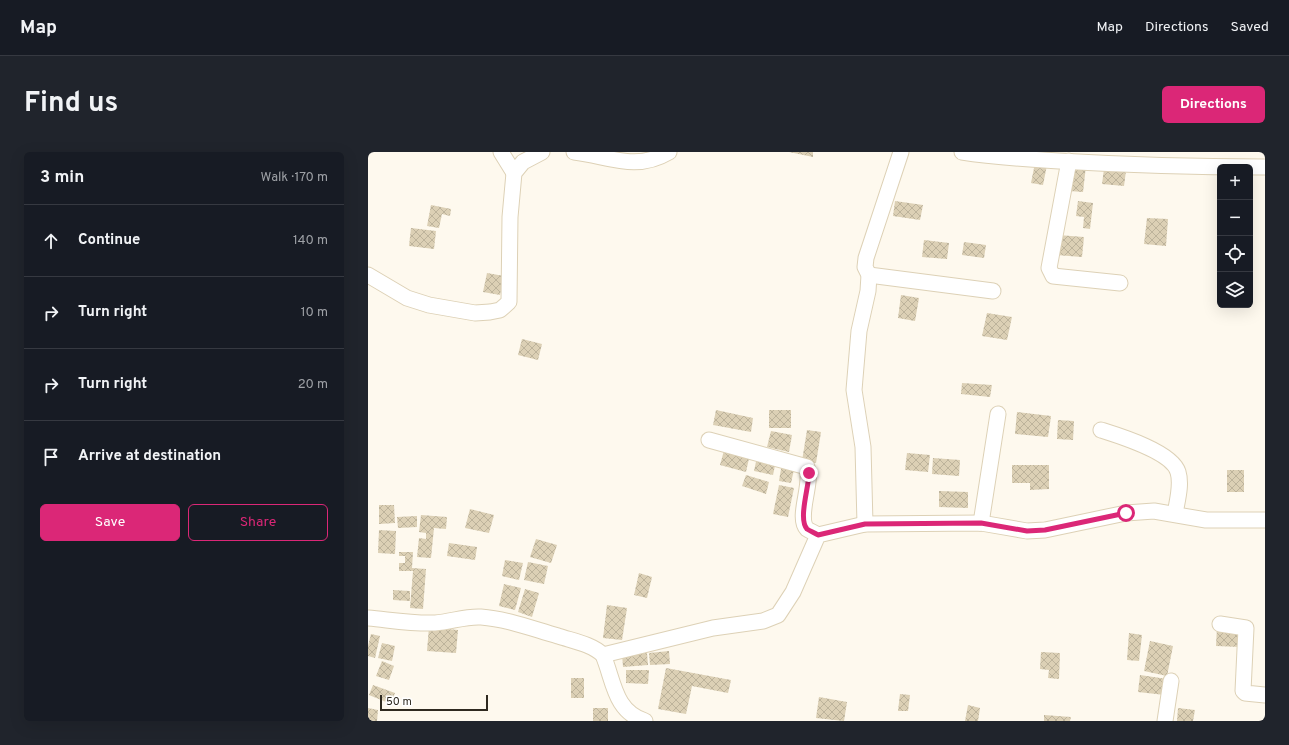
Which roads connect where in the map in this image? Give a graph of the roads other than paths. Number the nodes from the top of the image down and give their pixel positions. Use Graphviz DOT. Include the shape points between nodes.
graph roads {
  1 [pos="501,152"];
  2 [pos="542,152"];
  3 [pos="574,152"];
  4 [pos="669,152"];
  5 [pos="902,152"];
  6 [pos="962,152"];
  7 [pos="1069,162"];
  8 [pos="1265,167"];
  9 [pos="514,173"];
  10 [pos="368,274"];
  11 [pos="869,275"];
  12 [pos="1120,283"];
  13 [pos="993,291"];
  14 [pos="998,414"];
  15 [pos="1101,430"];
  16 [pos="709,440"];
  17 [pos="1175,514"];
  18 [pos="1265,520"];
  19 [pos="981,523"];
  20 [pos="865,524"];
  21 [pos="818,535"];
  22 [pos="368,618"];
  23 [pos="1220,624"];
  24 [pos="603,655"];
  25 [pos="1171,682"];
  26 [pos="1265,695"];
  27 [pos="645,721"];
  28 [pos="1165,721"];
  1 -- 9 [label="street"];
  2 -- 9 [label="street" via="523,162"];
  3 -- 4 [label="street" via="636,163 652,160"];
  5 -- 11 [label="street" via="866,258 865,267"];
  6 -- 7 [label="street"];
  7 -- 8 [label="street"];
  7 -- 12 [label="street" via="1050,272 1053,276"];
  9 -- 10 [label="street" via="510,217 509,302 500,310 475,312 429,305 407,298"];
  11 -- 13 [label="street"];
  11 -- 20 [label="street" via="854,371 854,390 863,447"];
  14 -- 19 [label="street"];
  15 -- 17 [label="street" via="1132,441 1175,465 1180,479"];
  16 -- 21 [label="street" via="807,467 809,480 804,524"];
  17 -- 18 [label="street" via="1206,520"];
  17 -- 19 [label="street" via="1154,511 1126,513 1039,531"];
  19 -- 20 [label="street"];
  20 -- 21 [label="street"];
  21 -- 24 [label="street" via="793,592 778,615 763,621 713,628"];
  22 -- 24 [label="street" via="434,623 469,617 497,619 586,645"];
  23 -- 26 [label="street" via="1246,628 1243,690 1245,693"];
  24 -- 27 [label="street" via="621,704 629,714"];
  25 -- 28 [label="street"];
}
